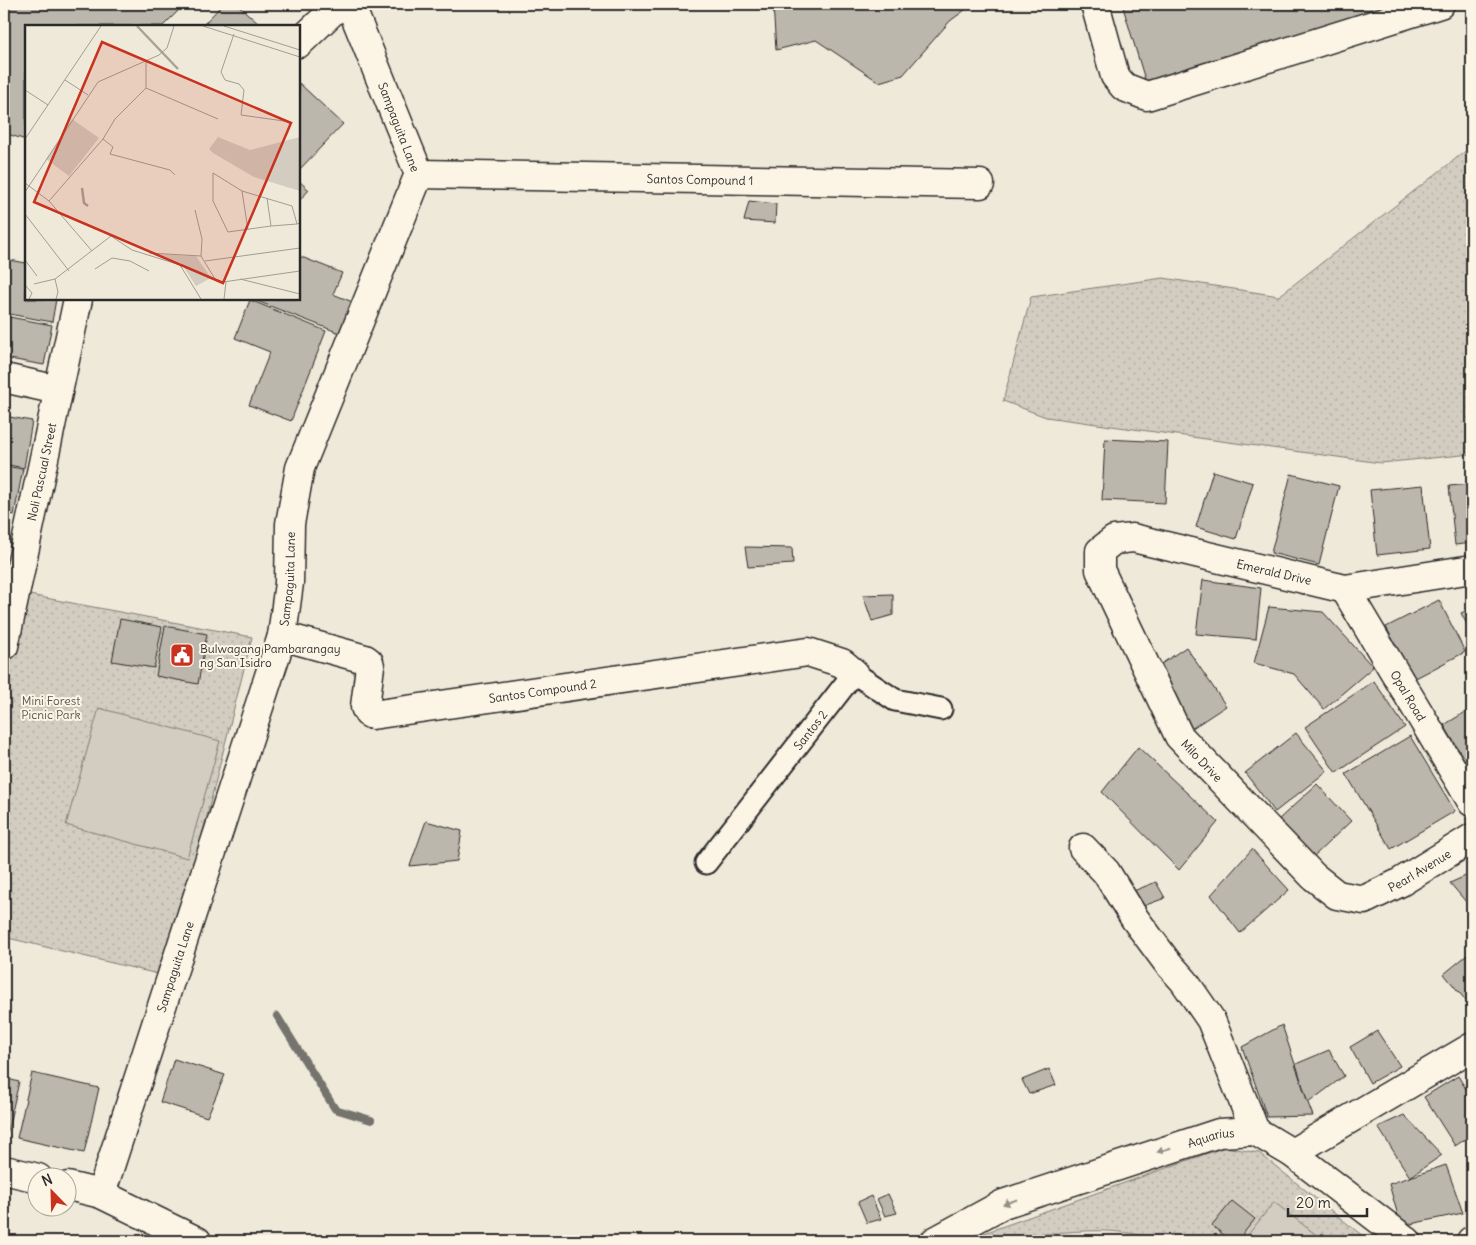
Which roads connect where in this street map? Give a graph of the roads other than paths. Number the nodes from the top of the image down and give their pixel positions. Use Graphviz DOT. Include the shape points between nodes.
graph roads {
  1 [pos="340,4"];
  2 [pos="350,4"];
  3 [pos="1094,4"];
  4 [pos="1440,4"];
  5 [pos="300,42"];
  6 [pos="419,174"];
  7 [pos="980,184"];
  8 [pos="78,300"];
  9 [pos="4,378"];
  10 [pos="58,390"];
  11 [pos="1100,570"];
  12 [pos="1472,570"];
  13 [pos="1345,589"];
  14 [pos="282,636"];
  15 [pos="4,646"];
  16 [pos="854,673"];
  17 [pos="941,709"];
  18 [pos="1472,802"];
  19 [pos="1472,838"];
  20 [pos="1083,848"];
  21 [pos="706,863"];
  22 [pos="1364,900"];
  23 [pos="1472,1047"];
  24 [pos="1255,1131"];
  25 [pos="1292,1153"];
  26 [pos="4,1170"];
  27 [pos="28,1176"];
  28 [pos="78,1188"];
  29 [pos="101,1194"];
  30 [pos="197,1241"];
  31 [pos="935,1241"];
  32 [pos="1407,1241"];
  1 -- 5 [label="street"];
  2 -- 6 [label="street, Sampaguita Lane"];
  3 -- 4 [label="street" via="1115,76 1124,87 1146,96"];
  6 -- 7 [label="street, Santos Compound 1"];
  6 -- 14 [label="street, Sampaguita Lane" via="300,468 290,524 289,583"];
  8 -- 10 [label="street, Noli Pascual Street"];
  9 -- 10 [label="street"];
  10 -- 15 [label="street, Noli Pascual Street"];
  11 -- 13 [label="street, Emerald Drive" via="1100,551 1114,540 1133,538"];
  11 -- 22 [label="street, Milo Drive" via="1179,736 1313,876 1337,895"];
  12 -- 13 [label="street, Emerald Drive"];
  13 -- 18 [label="street, Opal Road"];
  14 -- 16 [label="street, Santos Compound 2" via="369,662 365,707 372,715 808,652 842,663"];
  14 -- 29 [label="street, Sampaguita Lane"];
  16 -- 17 [label="street" via="895,700"];
  16 -- 21 [label="street, Santos 2"];
  19 -- 22 [label="street, Pearl Avenue" via="1399,883"];
  20 -- 24 [label="street" via="1106,872 1135,919 1211,1020"];
  23 -- 25 [label="street"];
  24 -- 25 [label="street"];
  24 -- 31 [label="street, Aquarius, one-way" via="1219,1132 1003,1204"];
  25 -- 32 [label="street"];
  26 -- 27 [label="street"];
  28 -- 29 [label="street"];
  29 -- 30 [label="street"];
}
